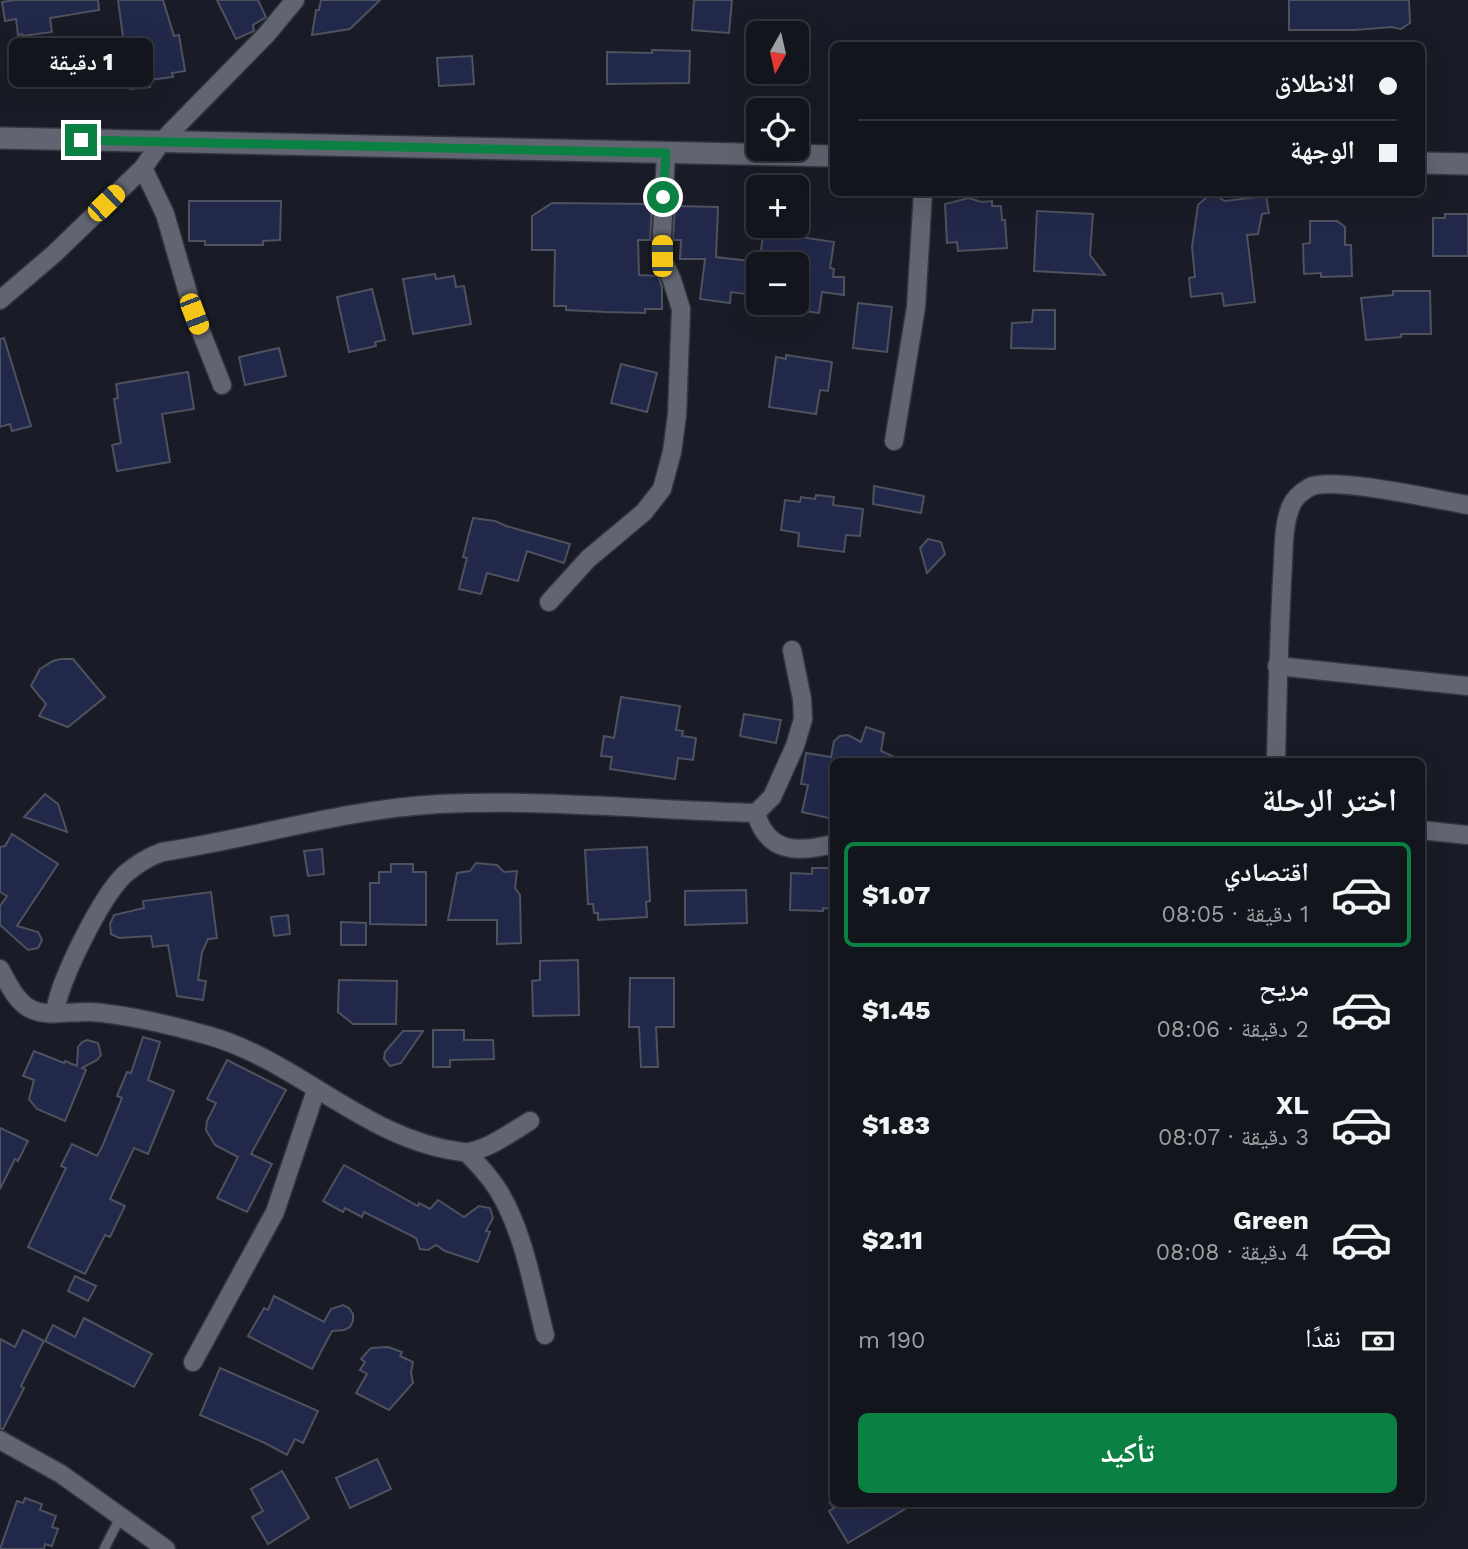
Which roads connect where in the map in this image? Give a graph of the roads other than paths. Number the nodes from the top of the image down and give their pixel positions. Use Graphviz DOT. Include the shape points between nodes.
graph roads {
  1 [pos="295,0"];
  2 [pos="0,138"];
  3 [pos="162,141"];
  4 [pos="666,153"];
  5 [pos="830,156"];
  6 [pos="1425,163"];
  7 [pos="1468,164"];
  8 [pos="143,168"];
  9 [pos="923,196"];
  10 [pos="0,300"];
  11 [pos="222,385"];
  12 [pos="894,441"];
  13 [pos="1468,505"];
  14 [pos="549,602"];
  15 [pos="792,650"];
  16 [pos="1277,666"];
  17 [pos="1468,687"];
  18 [pos="1276,758"];
  19 [pos="756,813"];
  20 [pos="1425,830"];
  21 [pos="1468,835"];
  22 [pos="830,845"];
  23 [pos="0,970"];
  24 [pos="55,1012"];
  25 [pos="316,1090"];
  26 [pos="530,1121"];
  27 [pos="467,1153"];
  28 [pos="545,1335"];
  29 [pos="193,1362"];
  30 [pos="0,1440"];
  31 [pos="121,1516"];
  32 [pos="104,1549"];
  33 [pos="166,1549"];
  1 -- 3 [label="street"];
  2 -- 3 [label="street"];
  3 -- 4 [label="street"];
  3 -- 8 [label="street"];
  4 -- 5 [label="street"];
  4 -- 14 [label="street" via="662,256 681,309 672,453 662,489 644,512 588,559"];
  6 -- 7 [label="street"];
  8 -- 10 [label="street"];
  8 -- 11 [label="street" via="165,214 194,314"];
  9 -- 12 [label="street" via="916,307"];
  13 -- 16 [label="street" via="1325,484 1311,486 1301,494 1287,518"];
  15 -- 19 [label="street" via="803,719 772,797"];
  16 -- 17 [label="street"];
  16 -- 18 [label="street"];
  19 -- 22 [label="street" via="760,828 772,842 790,848"];
  19 -- 24 [label="street" via="597,804 438,804 384,809 162,852 124,876 106,901 70,962"];
  20 -- 21 [label="street"];
  23 -- 24 [label="street" via="31,1010"];
  24 -- 25 [label="street" via="90,1012 164,1023 235,1044"];
  25 -- 27 [label="street" via="389,1132"];
  25 -- 29 [label="street" via="275,1212"];
  26 -- 27 [label="street"];
  27 -- 28 [label="street" via="502,1197 520,1242"];
  30 -- 31 [label="street" via="61,1474"];
  31 -- 32 [label="lane"];
  31 -- 33 [label="street"];
}
